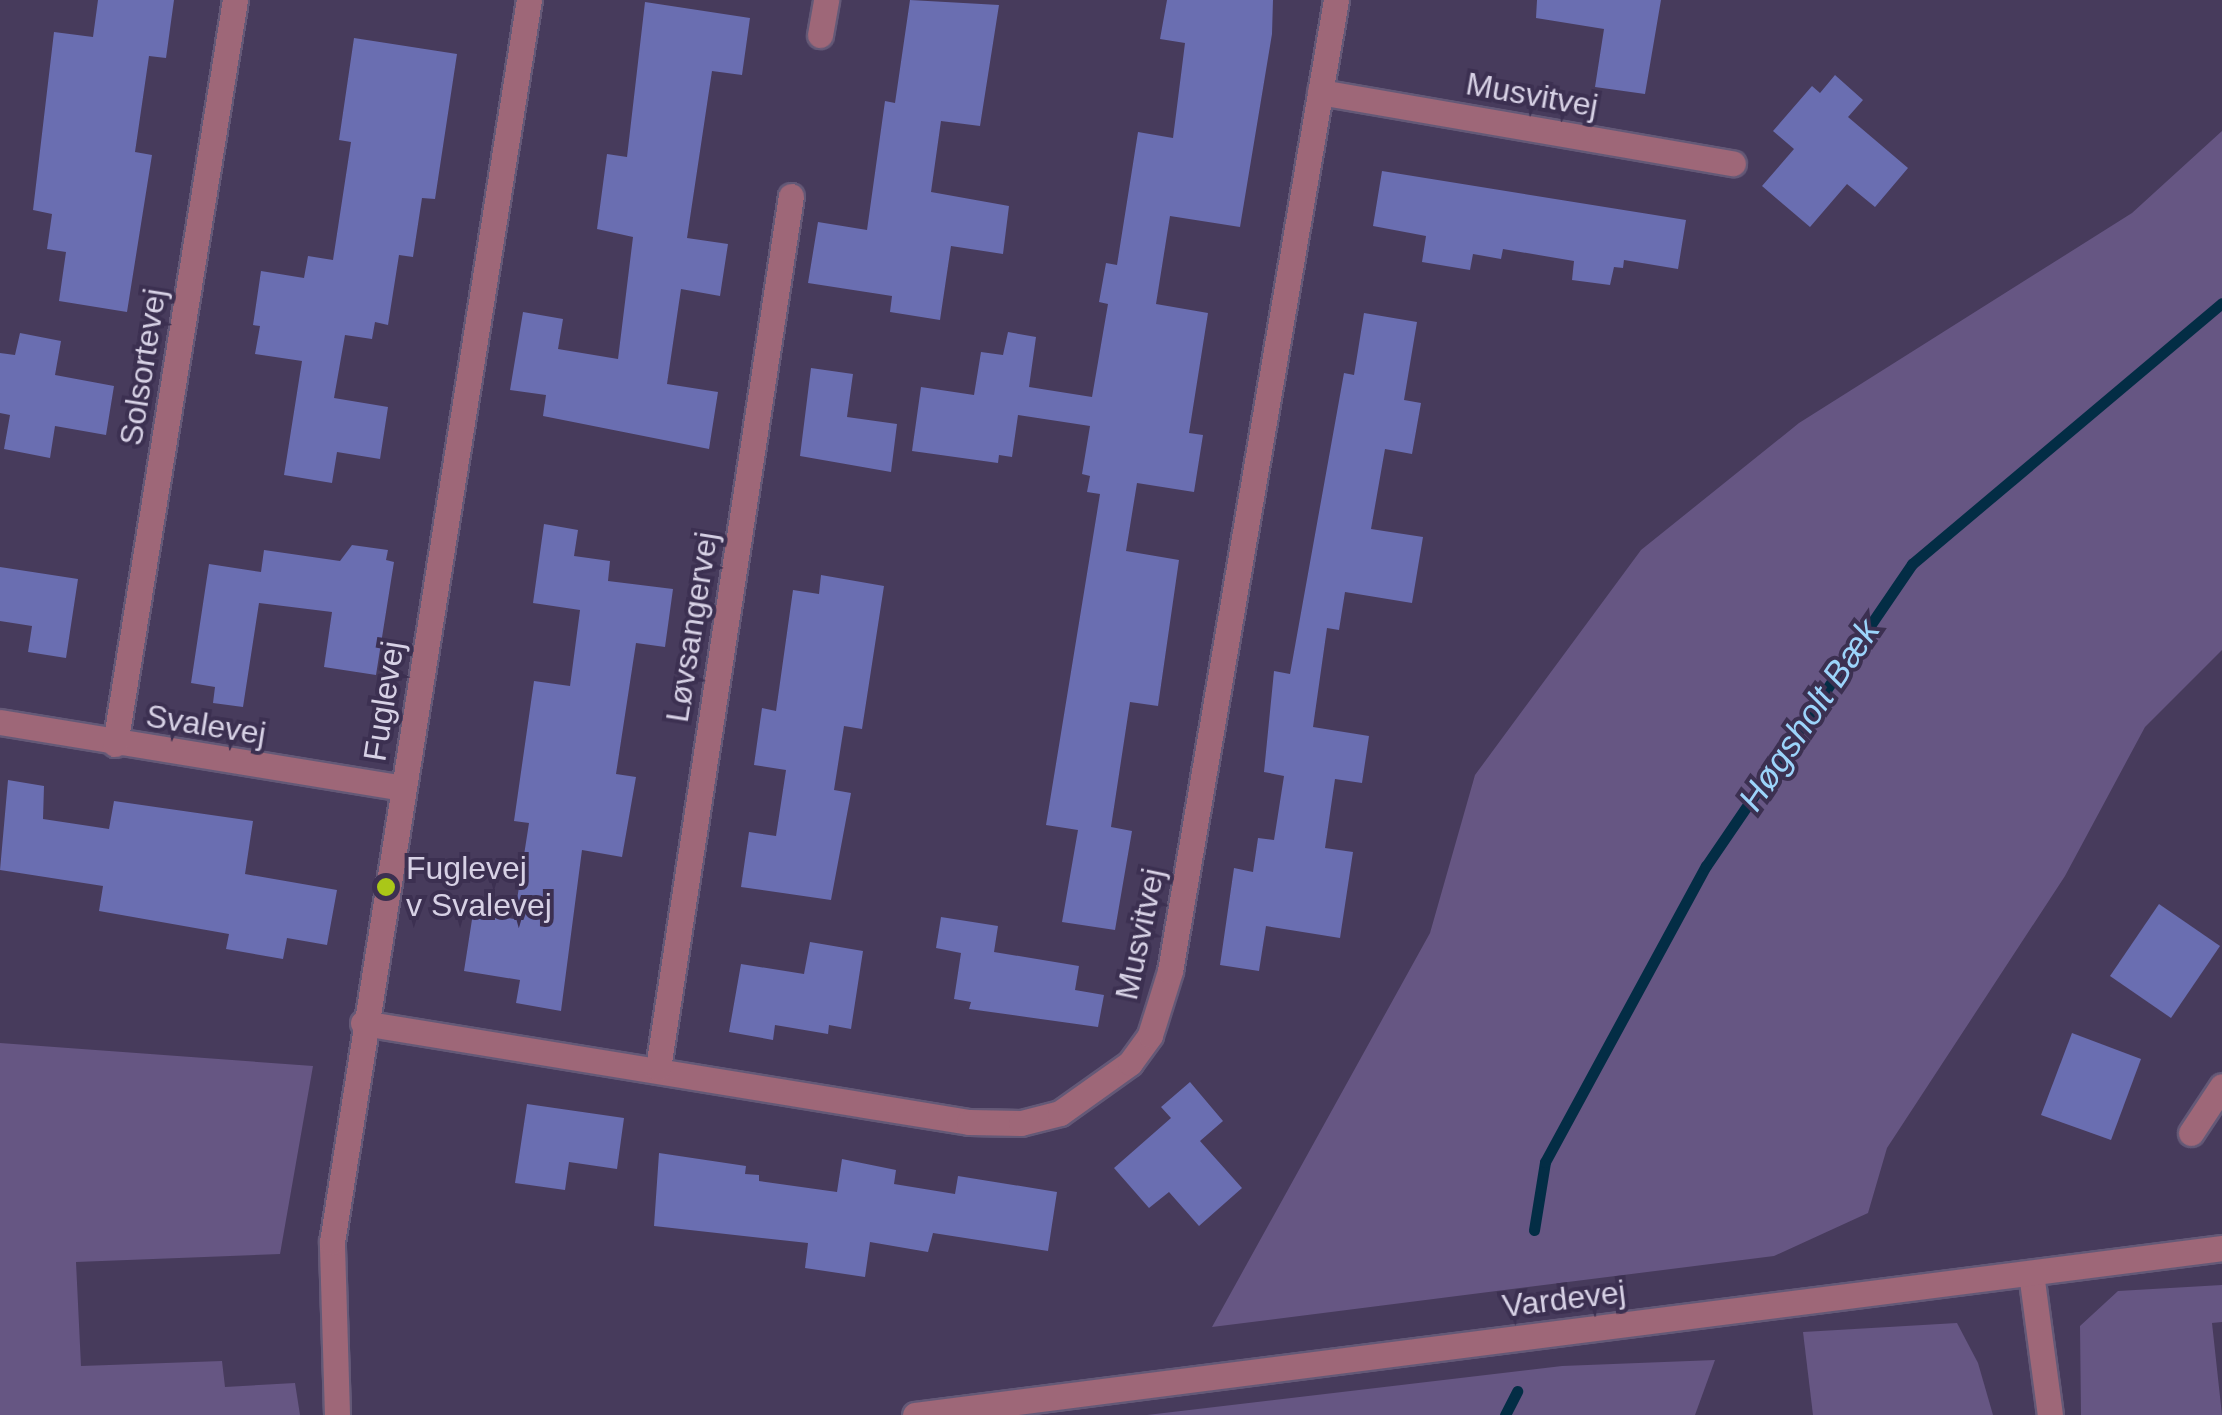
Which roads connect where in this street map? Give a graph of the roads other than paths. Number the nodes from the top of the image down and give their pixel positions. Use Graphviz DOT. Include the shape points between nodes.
graph roads {
  1 [pos="234,0"];
  2 [pos="530,0"];
  3 [pos="826,0"];
  4 [pos="1336,0"];
  5 [pos="820,35"];
  6 [pos="1320,92"];
  7 [pos="1733,163"];
  8 [pos="790,196"];
  9 [pos="0,722"];
  10 [pos="115,744"];
  11 [pos="402,788"];
  12 [pos="364,1024"];
  13 [pos="658,1068"];
  14 [pos="2222,1086"];
  15 [pos="2191,1133"];
  16 [pos="2222,1248"];
  17 [pos="2031,1273"];
  18 [pos="337,1415"];
  19 [pos="914,1415"];
  20 [pos="2050,1415"];
  1 -- 10 [label="street, Solsortevej"];
  2 -- 11 [label="street, Fuglevej"];
  3 -- 5 [label="street"];
  4 -- 6 [label="street, Musvitvej"];
  6 -- 7 [label="street, Musvitvej"];
  6 -- 13 [label="street, Musvitvej" via="1170,971 1150,1034 1105,1086 1060,1113 1021,1122 968,1122"];
  8 -- 13 [label="street, Løvsangervej"];
  9 -- 10 [label="street, Svalevej"];
  10 -- 11 [label="street, Svalevej"];
  11 -- 12 [label="street, Fuglevej"];
  12 -- 13 [label="street, Musvitvej"];
  12 -- 18 [label="street, Fuglevej" via="332,1242"];
  14 -- 15 [label="street"];
  16 -- 17 [label="street, Vardevej"];
  17 -- 19 [label="street, Vardevej"];
  17 -- 20 [label="street"];
}
